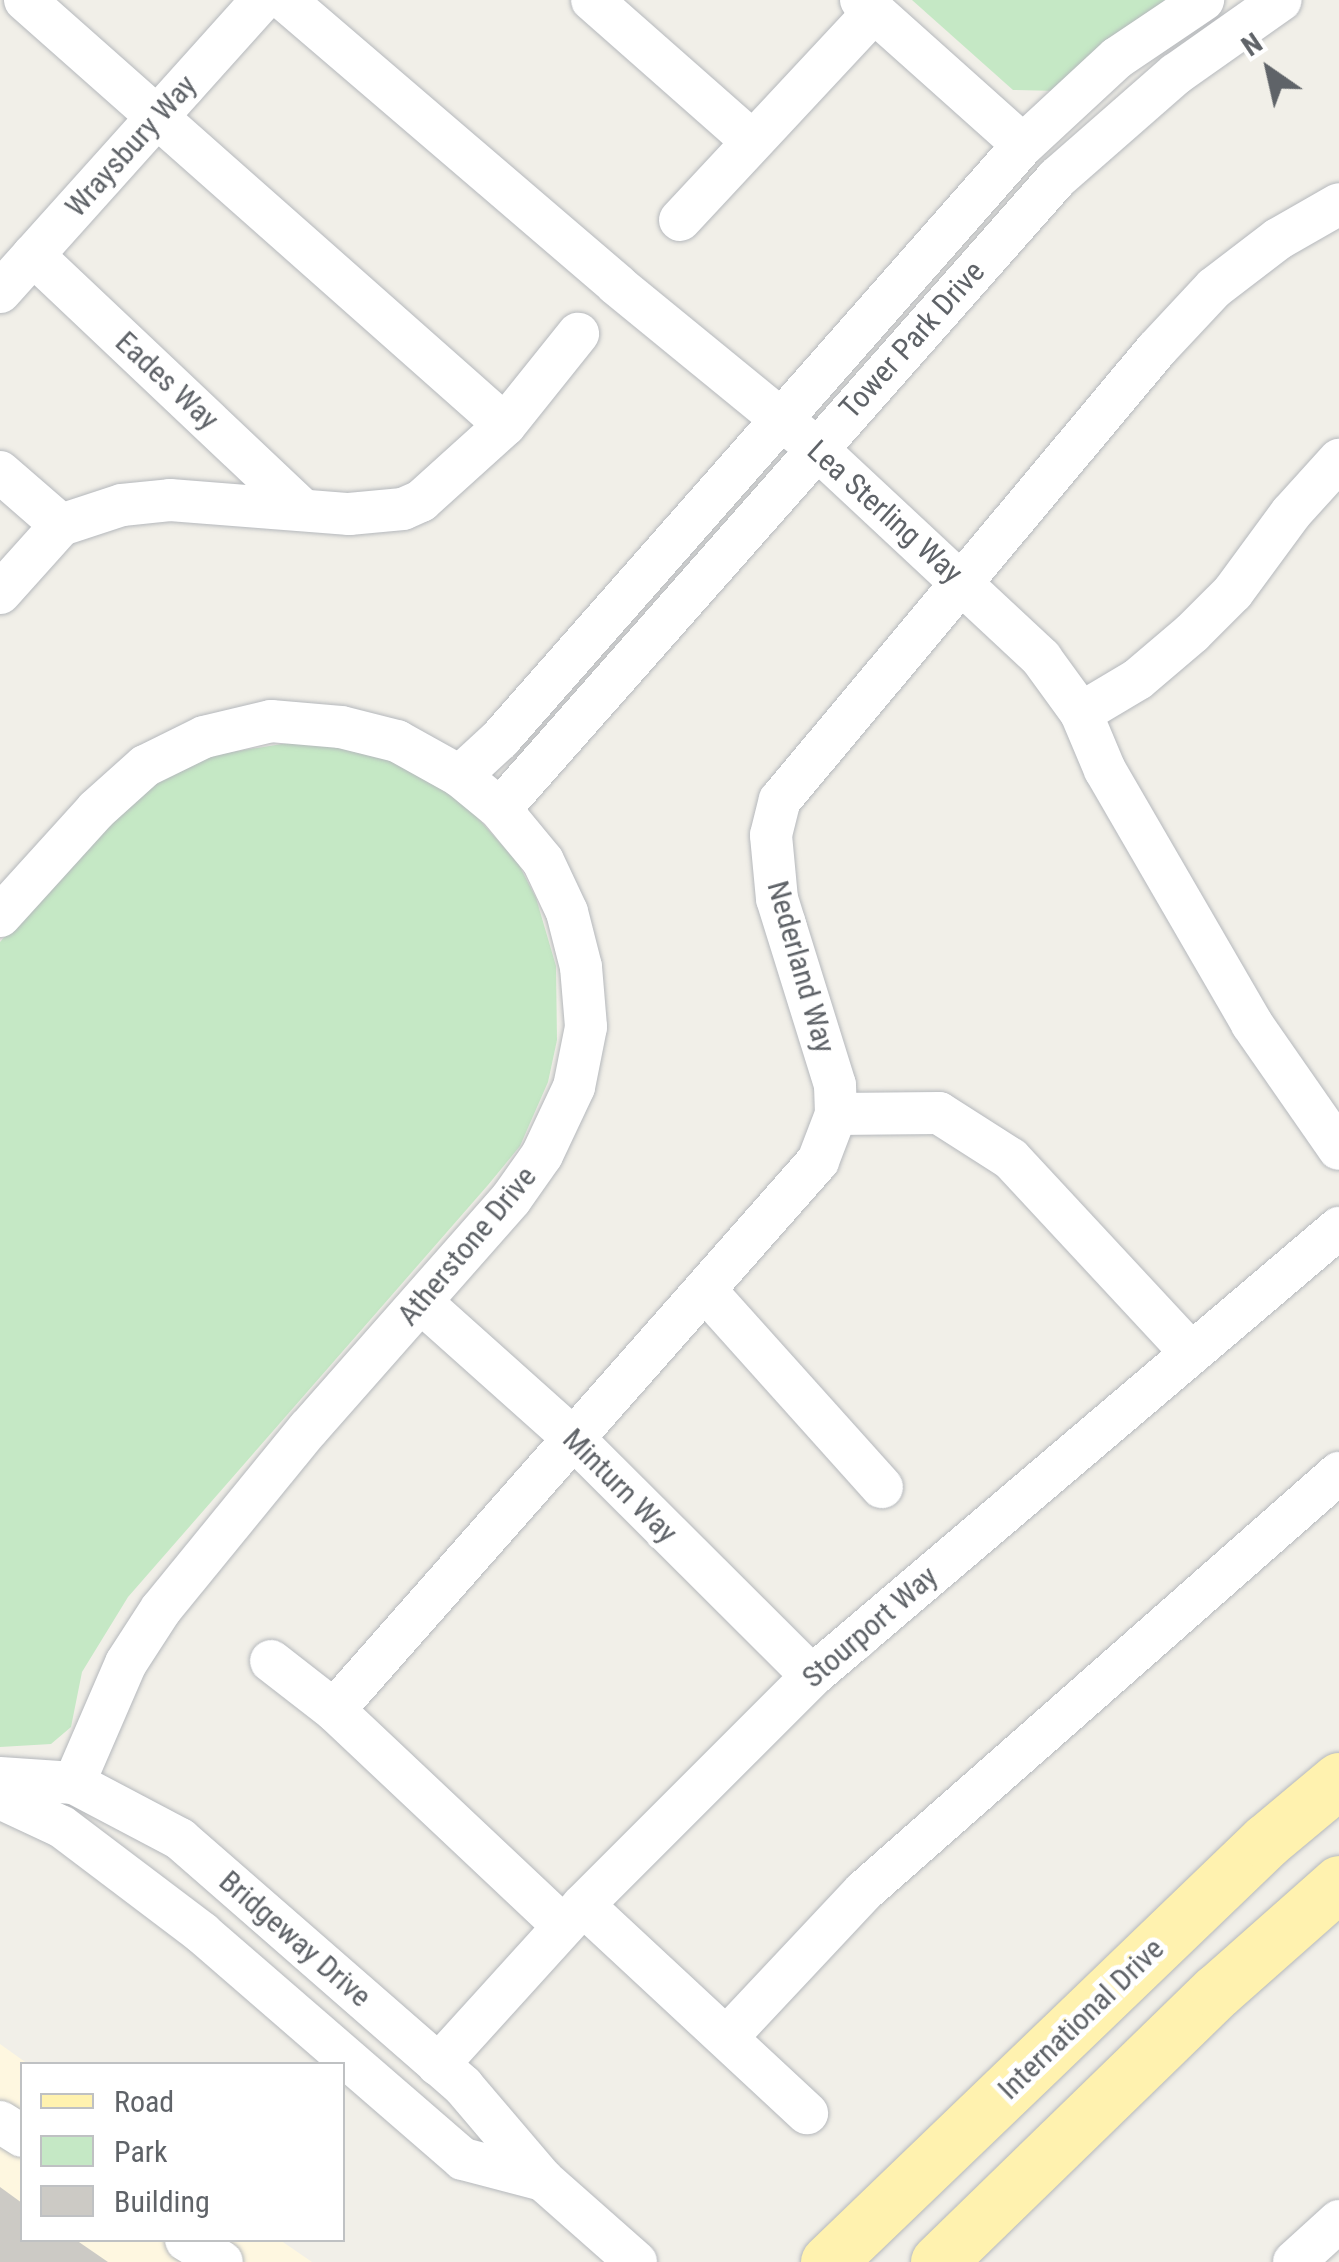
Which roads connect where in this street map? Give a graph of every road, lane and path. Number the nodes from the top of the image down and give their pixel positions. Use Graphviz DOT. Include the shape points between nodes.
graph roads {
  1 [pos="14,0"];
  2 [pos="25,0"];
  3 [pos="262,0"];
  4 [pos="285,0"];
  5 [pos="592,0"];
  6 [pos="1203,0"];
  7 [pos="1281,0"];
  8 [pos="867,6"];
  9 [pos="0,16"];
  10 [pos="159,115"];
  11 [pos="752,141"];
  12 [pos="1023,145"];
  13 [pos="1339,204"];
  14 [pos="680,220"];
  15 [pos="33,254"];
  16 [pos="0,292"];
  17 [pos="578,334"];
  18 [pos="505,425"];
  19 [pos="799,434"];
  20 [pos="0,472"];
  21 [pos="1334,479"];
  22 [pos="301,508"];
  23 [pos="61,525"];
  24 [pos="963,582"];
  25 [pos="0,594"];
  26 [pos="1081,713"];
  27 [pos="460,776"];
  28 [pos="500,809"];
  29 [pos="0,916"];
  30 [pos="836,1114"];
  31 [pos="1339,1149"];
  32 [pos="1339,1228"];
  33 [pos="705,1290"];
  34 [pos="422,1303"];
  35 [pos="1191,1353"];
  36 [pos="575,1440"];
  37 [pos="1339,1473"];
  38 [pos="882,1487"];
  39 [pos="270,1661"];
  40 [pos="812,1676"];
  41 [pos="334,1710"];
  42 [pos="0,1778"];
  43 [pos="1339,1780"];
  44 [pos="74,1784"];
  45 [pos="0,1798"];
  46 [pos="1339,1883"];
  47 [pos="573,1916"];
  48 [pos="727,2037"];
  49 [pos="438,2065"];
  50 [pos="807,2113"];
  51 [pos="543,2180"];
  52 [pos="1339,2221"];
  53 [pos="189,2242"];
  54 [pos="222,2262"];
  55 [pos="636,2262"];
  56 [pos="828,2262"];
  57 [pos="938,2262"];
  58 [pos="1294,2262"];
  1 -- 9 [label="street"];
  2 -- 10 [label="street"];
  3 -- 10 [label="street, Wraysbury Way"];
  4 -- 19 [label="street, Lea Sterling Way"];
  5 -- 11 [label="street"];
  6 -- 12 [label="street, Tower Park Drive" via="1117,58"];
  7 -- 19 [label="street, Tower Park Drive" via="1176,74 1058,178"];
  8 -- 11 [label="street"];
  8 -- 12 [label="street"];
  10 -- 15 [label="street, Wraysbury Way"];
  10 -- 18 [label="street"];
  11 -- 14 [label="street"];
  12 -- 19 [label="street, Tower Park Drive"];
  13 -- 24 [label="street, Nederland Way" via="1214,288"];
  15 -- 16 [label="street, Wraysbury Way"];
  15 -- 22 [label="street, Eades Way"];
  17 -- 18 [label="street"];
  18 -- 22 [label="street" via="440,488 403,508 350,514"];
  19 -- 24 [label="street, Lea Sterling Way"];
  19 -- 27 [label="street, Tower Park Drive"];
  19 -- 28 [label="street, Tower Park Drive"];
  20 -- 23 [label="street"];
  21 -- 26 [label="street" via="1192,633 1138,679"];
  22 -- 23 [label="street" via="151,500"];
  23 -- 25 [label="street"];
  24 -- 26 [label="street, Lea Sterling Way" via="1042,658"];
  24 -- 30 [label="street, Nederland Way" via="780,800 771,835 777,899 835,1085"];
  26 -- 31 [label="street, Lea Sterling Way" via="1105,770 1252,1024"];
  27 -- 28 [label="street, Atherstone Drive"];
  27 -- 29 [label="street, Atherstone Drive" via="398,740 341,726 271,721 204,737 145,766"];
  28 -- 34 [label="street, Atherstone Drive" via="543,861 567,912 586,1027 574,1087 542,1155"];
  30 -- 33 [label="street, Nederland Way" via="818,1161"];
  30 -- 35 [label="street" via="939,1113 1011,1159"];
  32 -- 35 [label="street, Stourport Way"];
  33 -- 36 [label="street, Nederland Way"];
  33 -- 38 [label="street"];
  34 -- 36 [label="street, Minturn Way"];
  34 -- 44 [label="street, Atherstone Drive" via="160,1609 126,1664"];
  35 -- 40 [label="street, Stourport Way"];
  36 -- 40 [label="street, Minturn Way"];
  36 -- 41 [label="street, Nederland Way"];
  37 -- 48 [label="street" via="864,1891"];
  39 -- 41 [label="street"];
  40 -- 47 [label="street, Stourport Way"];
  41 -- 47 [label="street"];
  42 -- 44 [label="street, Bridgeway Drive"];
  43 -- 56 [label="main road, International Drive" via="1266,1841"];
  44 -- 49 [label="street, Bridgeway Drive" via="180,1840"];
  45 -- 51 [label="street, Bridgeway Drive" via="62,1827 202,1932 463,2159"];
  46 -- 57 [label="main road" via="1203,2004"];
  47 -- 48 [label="street"];
  47 -- 49 [label="street, Stourport Way"];
  48 -- 50 [label="street"];
  49 -- 51 [label="street, Bridgeway Drive"];
  51 -- 55 [label="street, Bridgeway Drive"];
  52 -- 58 [label="street"];
  53 -- 54 [label="street"];
}
